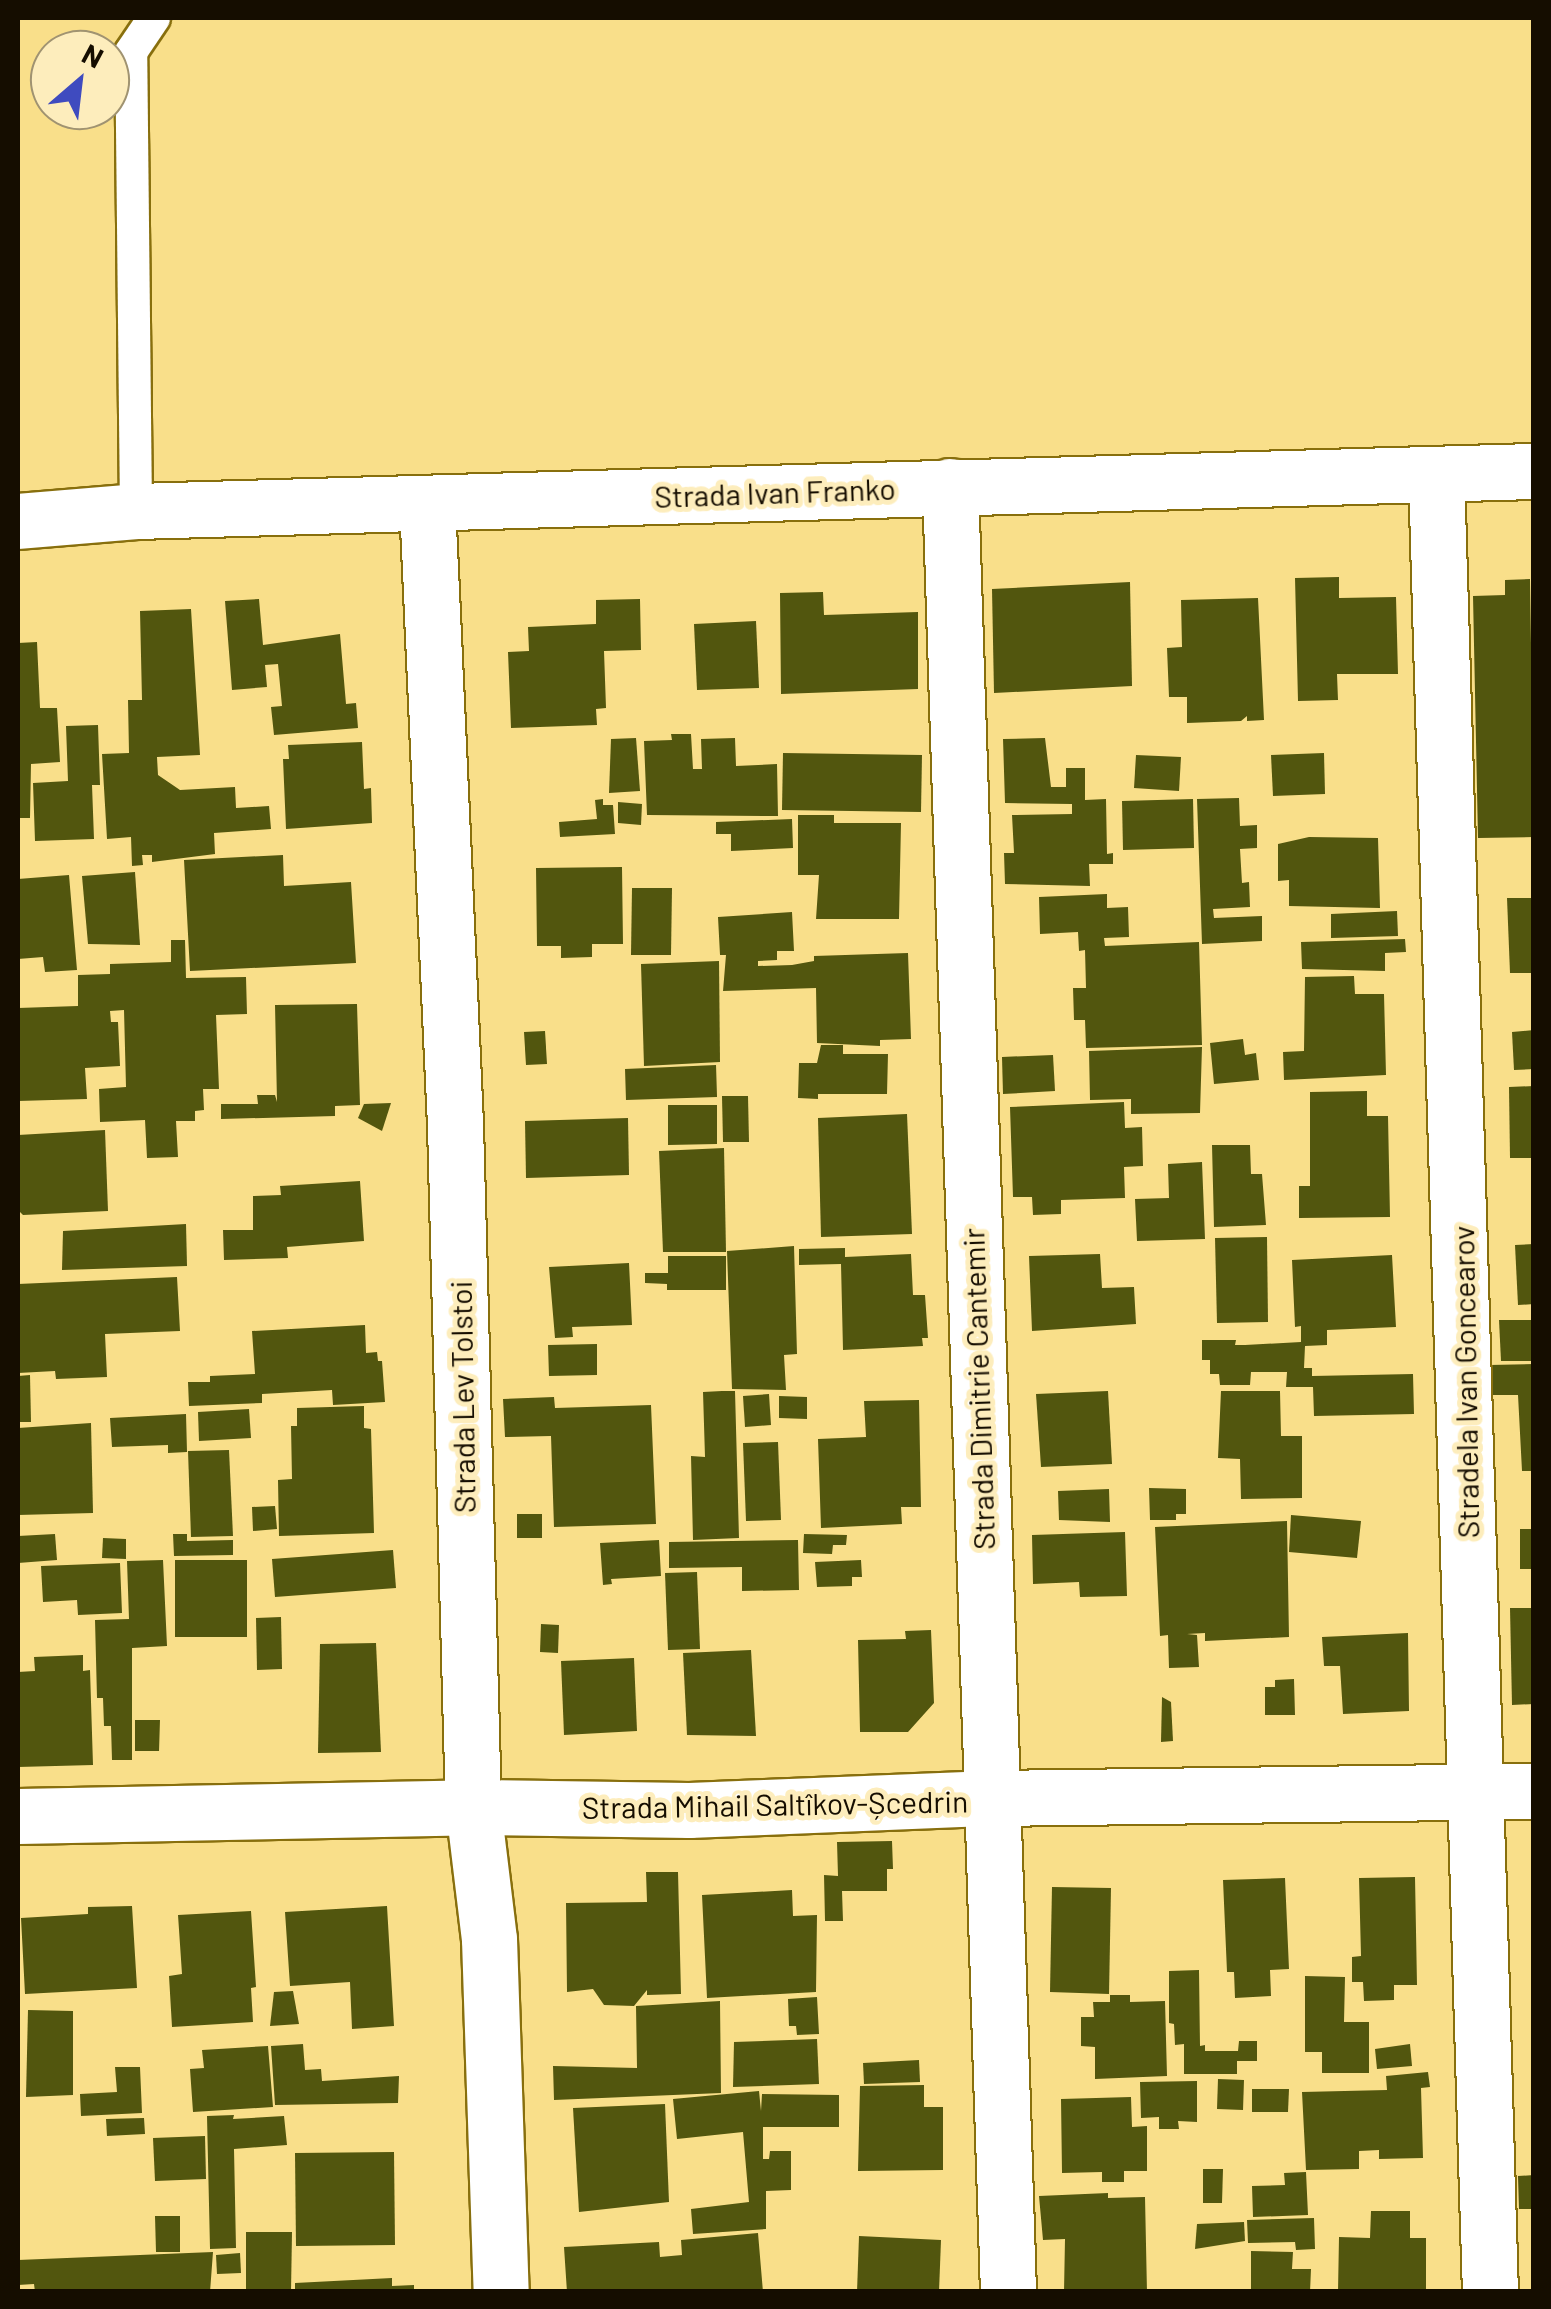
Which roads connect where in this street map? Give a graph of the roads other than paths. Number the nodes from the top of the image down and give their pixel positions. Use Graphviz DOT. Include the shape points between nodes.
graph roads {
  1 [pos="154,18"];
  2 [pos="1534,472"];
  3 [pos="1436,474"];
  4 [pos="950,486"];
  5 [pos="426,503"];
  6 [pos="136,512"];
  7 [pos="18,521"];
  8 [pos="1474,1790"];
  9 [pos="1534,1791"];
  10 [pos="991,1798"];
  11 [pos="473,1807"];
  12 [pos="18,1816"];
  13 [pos="501,2292"];
  14 [pos="1008,2292"];
  15 [pos="1490,2292"];
  1 -- 6 [label="lane" via="131,52"];
  2 -- 3 [label="street, Strada Ivan Franko"];
  3 -- 4 [label="street, Strada Ivan Franko"];
  3 -- 8 [label="street, Stradela Ivan Goncearov"];
  4 -- 5 [label="street, Strada Ivan Franko"];
  4 -- 10 [label="street, Strada Dimitrie Cantemir"];
  5 -- 6 [label="street, Strada Ivan Franko"];
  5 -- 11 [label="street, Strada Lev Tolstoi" via="455,1126"];
  6 -- 7 [label="street, Strada Ivan Franko"];
  8 -- 9 [label="street, Strada Mihail Saltîkov-Șcedrin"];
  8 -- 10 [label="street, Strada Mihail Saltîkov-Șcedrin"];
  8 -- 15 [label="street, Stradela Ivan Goncearov"];
  10 -- 11 [label="street, Strada Mihail Saltîkov-Șcedrin" via="689,1810"];
  10 -- 14 [label="street, Strada Dimitrie Cantemir"];
  11 -- 12 [label="street, Strada Mihail Saltîkov-Șcedrin"];
  11 -- 13 [label="street, Strada Lev Tolstoi" via="489,1939"];
}
